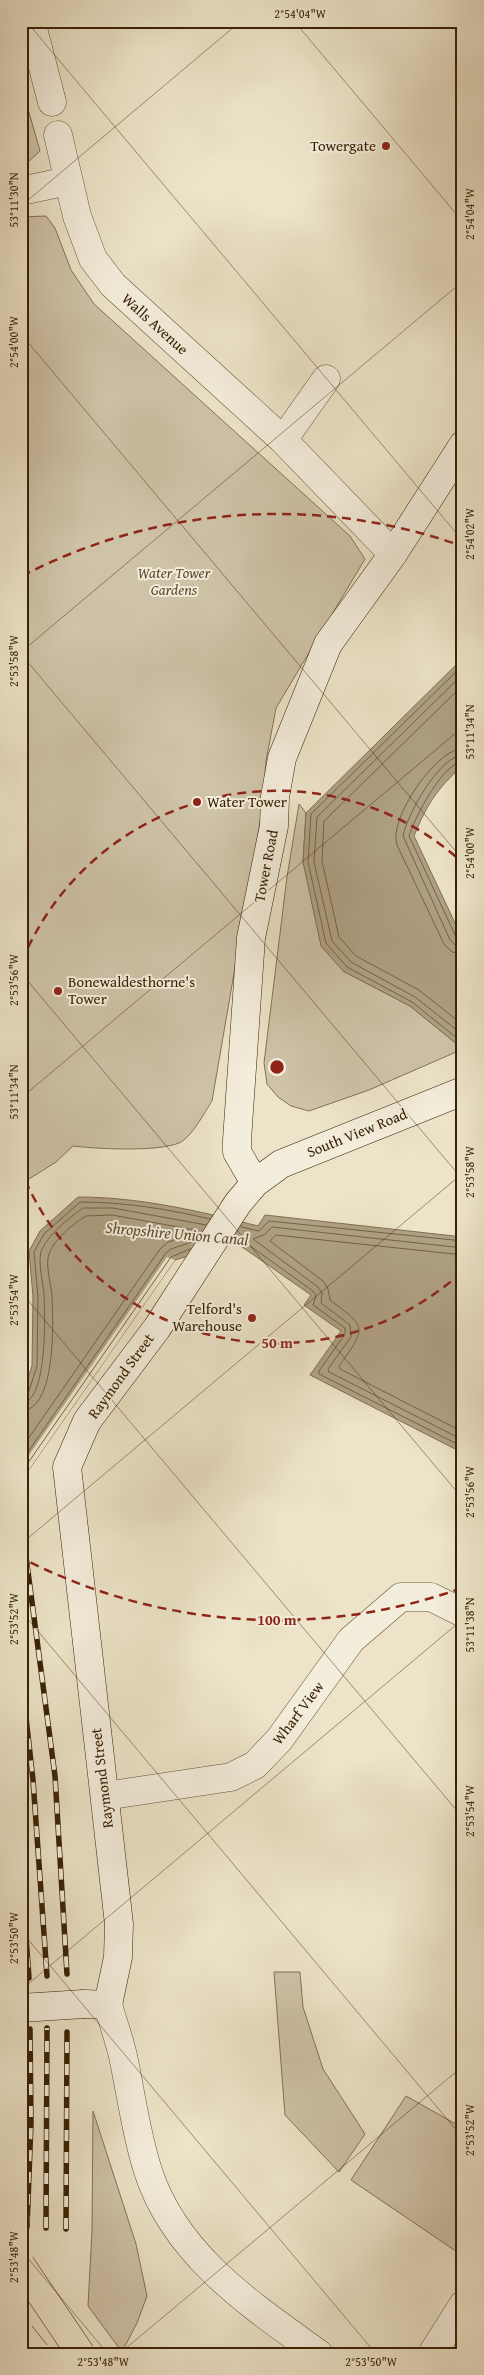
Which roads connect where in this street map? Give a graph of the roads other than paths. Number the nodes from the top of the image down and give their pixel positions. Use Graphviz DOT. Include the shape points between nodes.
graph roads {
  1 [pos="28,24"];
  2 [pos="52,102"];
  3 [pos="58,135"];
  4 [pos="68,181"];
  5 [pos="21,191"];
  6 [pos="326,379"];
  7 [pos="283,440"];
  8 [pos="463,445"];
  9 [pos="393,554"];
  10 [pos="460,1092"];
  11 [pos="246,1193"];
  12 [pos="463,1613"];
  13 [pos="104,1796"];
  14 [pos="96,2005"];
  15 [pos="21,2008"];
  16 [pos="21,2265"];
  17 [pos="463,2305"];
  18 [pos="21,2335"];
  19 [pos="36,2354"];
  20 [pos="81,2354"];
  21 [pos="319,2354"];
  22 [pos="432,2354"];
  1 -- 2 [label="street"];
  3 -- 4 [label="street, Walls Avenue"];
  4 -- 5 [label="street"];
  4 -- 7 [label="street, Walls Avenue" via="93,259 113,285"];
  6 -- 7 [label="street"];
  7 -- 9 [label="street, Walls Avenue"];
  8 -- 9 [label="street, Tower Road"];
  9 -- 11 [label="street, Tower Road" via="328,644 282,758 274,826 251,938 237,1140"];
  10 -- 11 [label="street, South View Road" via="281,1164"];
  11 -- 13 [label="street, Raymond Street" via="157,1328 88,1421 67,1467"];
  12 -- 13 [label="street, Wharf View" via="431,1597 401,1597 351,1640 280,1740 255,1765 231,1777"];
  13 -- 14 [label="street, Raymond Street" via="118,1924 118,1957"];
  14 -- 15 [label="street, bridge"];
  14 -- 21 [label="street, Raymond Street" via="122,2054 148,2172 168,2215 192,2249 241,2298"];
  16 -- 20 [label="highway, bridge"];
  17 -- 22 [label="street"];
  18 -- 19 [label="highway, bridge"];
}
